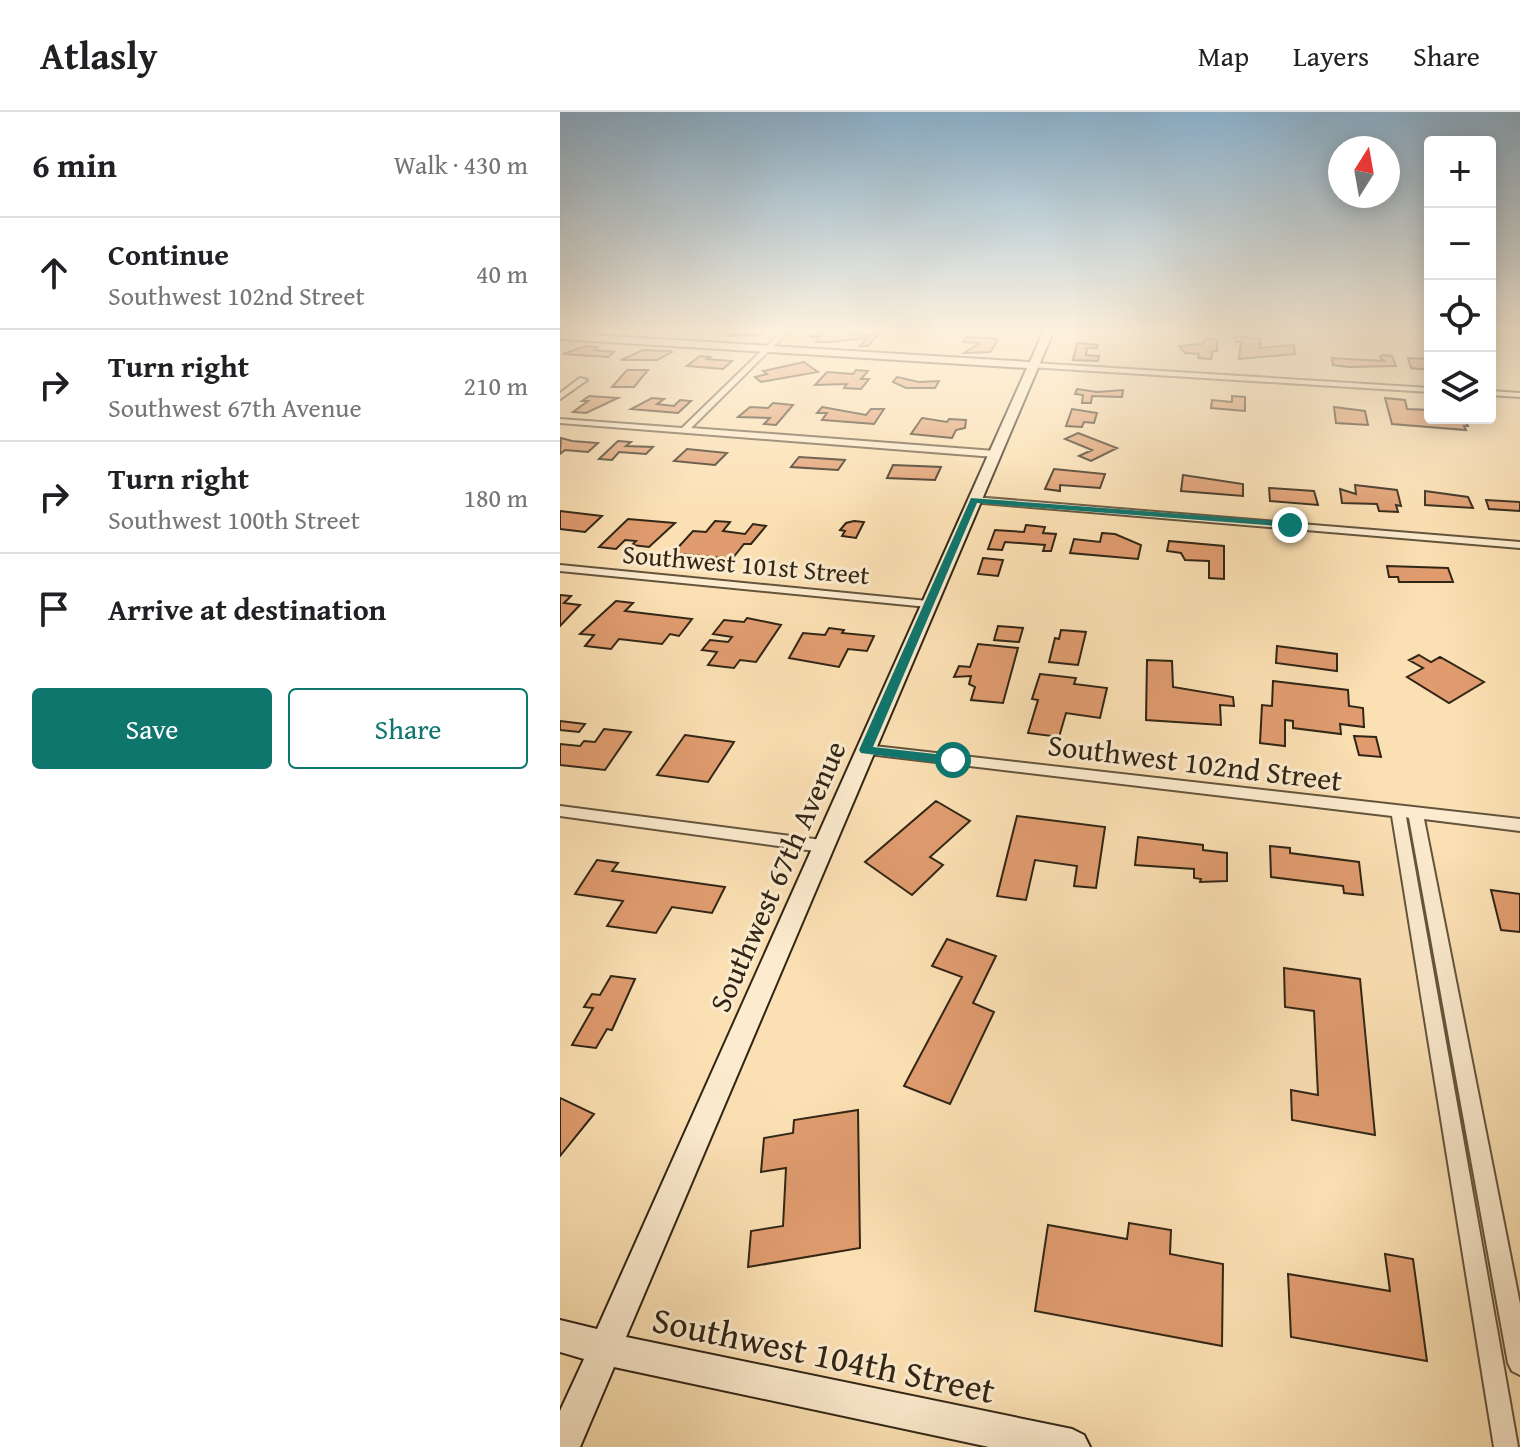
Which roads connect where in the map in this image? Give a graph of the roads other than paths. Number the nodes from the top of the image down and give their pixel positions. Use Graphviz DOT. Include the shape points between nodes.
graph roads {
  1 [pos="723,392"];
  2 [pos="1021,392"];
  3 [pos="1496,393"];
  4 [pos="1520,395"];
  5 [pos="560,421"];
  6 [pos="683,431"];
  7 [pos="995,454"];
  8 [pos="974,500"];
  9 [pos="1520,545"];
  10 [pos="560,568"];
  11 [pos="928,604"];
  12 [pos="865,750"];
  13 [pos="560,811"];
  14 [pos="1407,812"];
  15 [pos="1520,825"];
  16 [pos="822,846"];
  17 [pos="560,1336"];
  18 [pos="606,1347"];
  19 [pos="1520,1363"];
  20 [pos="562,1447"];
  21 [pos="1072,1447"];
  22 [pos="1506,1447"];
  1 -- 6 [label="street"];
  2 -- 7 [label="main road, Southwest 67th Avenue"];
  3 -- 4 [label="street"];
  5 -- 6 [label="street"];
  6 -- 7 [label="street"];
  7 -- 8 [label="main road, Southwest 67th Avenue"];
  8 -- 9 [label="street"];
  8 -- 11 [label="main road, Southwest 67th Avenue"];
  10 -- 11 [label="street, Southwest 101st Street"];
  11 -- 12 [label="main road, Southwest 67th Avenue"];
  12 -- 14 [label="street, Southwest 102nd Street"];
  12 -- 16 [label="main road, Southwest 67th Avenue"];
  13 -- 16 [label="street"];
  14 -- 15 [label="street, Southwest 102nd Street"];
  14 -- 19 [label="street"];
  14 -- 22 [label="street"];
  16 -- 18 [label="main road, Southwest 67th Avenue"];
  17 -- 18 [label="main road, Southwest 104th Street"];
  18 -- 20 [label="main road, Southwest 67th Avenue"];
  18 -- 21 [label="main road, Southwest 104th Street"];
}
